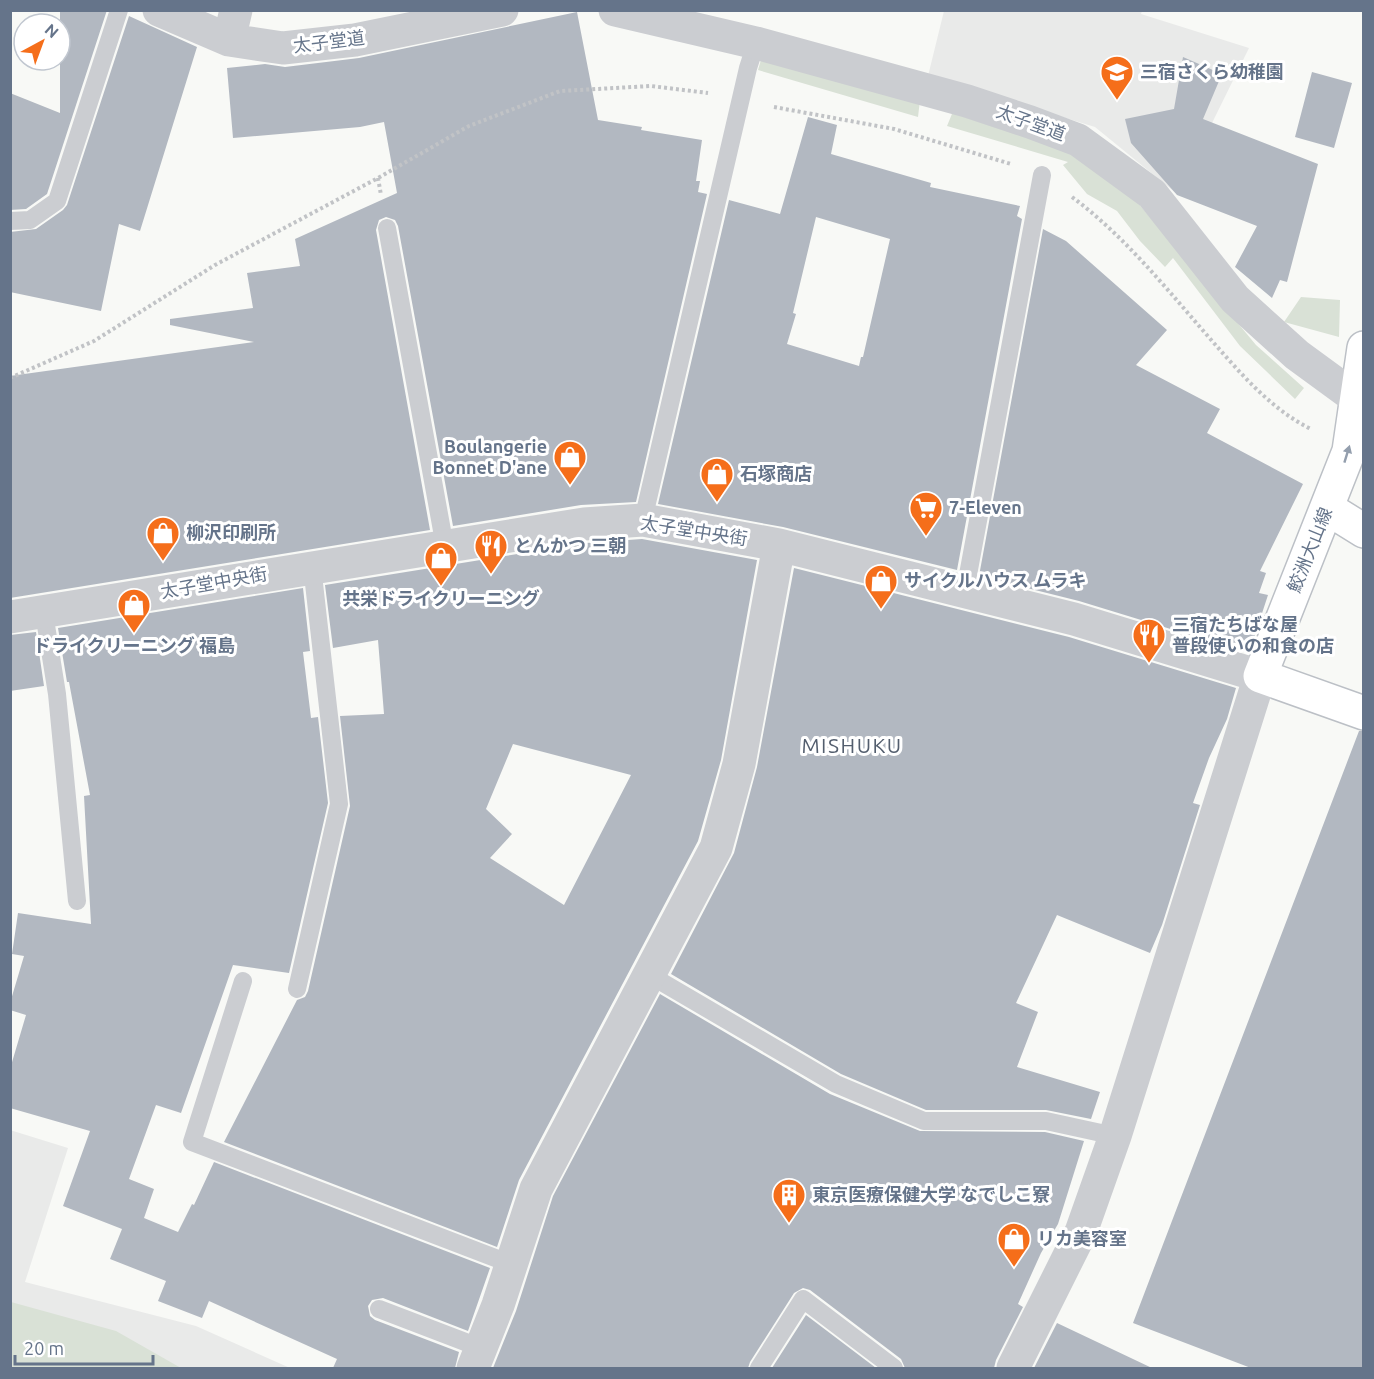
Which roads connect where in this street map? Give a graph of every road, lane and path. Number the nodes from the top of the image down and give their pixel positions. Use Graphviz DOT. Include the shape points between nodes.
graph roads {
  1 [pos="119,10"];
  2 [pos="159,10"];
  3 [pos="502,10"];
  4 [pos="615,10"];
  5 [pos="233,25"];
  6 [pos="756,43"];
  7 [pos="1042,175"];
  8 [pos="10,220"];
  9 [pos="387,228"];
  10 [pos="1364,348"];
  11 [pos="1360,401"];
  12 [pos="1327,508"];
  13 [pos="644,520"];
  14 [pos="1364,531"];
  15 [pos="779,545"];
  16 [pos="445,548"];
  17 [pos="312,566"];
  18 [pos="965,591"];
  19 [pos="44,613"];
  20 [pos="10,617"];
  21 [pos="1260,676"];
  22 [pos="1364,713"];
  23 [pos="77,901"];
  24 [pos="648,974"];
  25 [pos="243,981"];
  26 [pos="297,989"];
  27 [pos="1115,1136"];
  28 [pos="511,1264"];
  29 [pos="379,1310"];
  30 [pos="477,1358"];
  31 [pos="759,1368"];
  32 [pos="894,1368"];
  33 [pos="1013,1368"];
  1 -- 8 [label="lane" via="57,201 30,220"];
  2 -- 5 [label="street, 太子堂道"];
  3 -- 5 [label="street, 太子堂道" via="355,40 284,48"];
  4 -- 6 [label="street, 太子堂道"];
  6 -- 11 [label="street, 太子堂道" via="967,101 1078,140 1152,194 1235,299 1297,355"];
  6 -- 13 [label="lane"];
  7 -- 18 [label="lane"];
  9 -- 16 [label="lane"];
  10 -- 11 [label="main road, 鮫洲大山線"];
  12 -- 11 [label="main road, 鮫洲大山線, one-way" via="1349,451"];
  12 -- 14 [label="main road"];
  12 -- 21 [label="main road, 鮫洲大山線"];
  13 -- 15 [label="street, 太子堂中央街"];
  13 -- 16 [label="street, 太子堂中央街" via="584,524"];
  15 -- 18 [label="street, 太子堂中央街"];
  15 -- 24 [label="street" via="740,764 716,848"];
  16 -- 17 [label="street, 太子堂中央街"];
  17 -- 19 [label="street, 太子堂中央街"];
  17 -- 26 [label="lane" via="339,804"];
  18 -- 21 [label="street, 太子堂中央街" via="1074,619"];
  19 -- 20 [label="street, 太子堂中央街"];
  19 -- 23 [label="lane" via="57,694"];
  21 -- 22 [label="main road"];
  21 -- 27 [label="street"];
  24 -- 27 [label="lane" via="836,1084 924,1121 1046,1121"];
  24 -- 28 [label="street" via="536,1189"];
  25 -- 28 [label="lane" via="192,1142"];
  27 -- 33 [label="street" via="1081,1232"];
  28 -- 30 [label="street"];
  29 -- 30 [label="lane"];
  31 -- 32 [label="lane" via="803,1299"];
}
